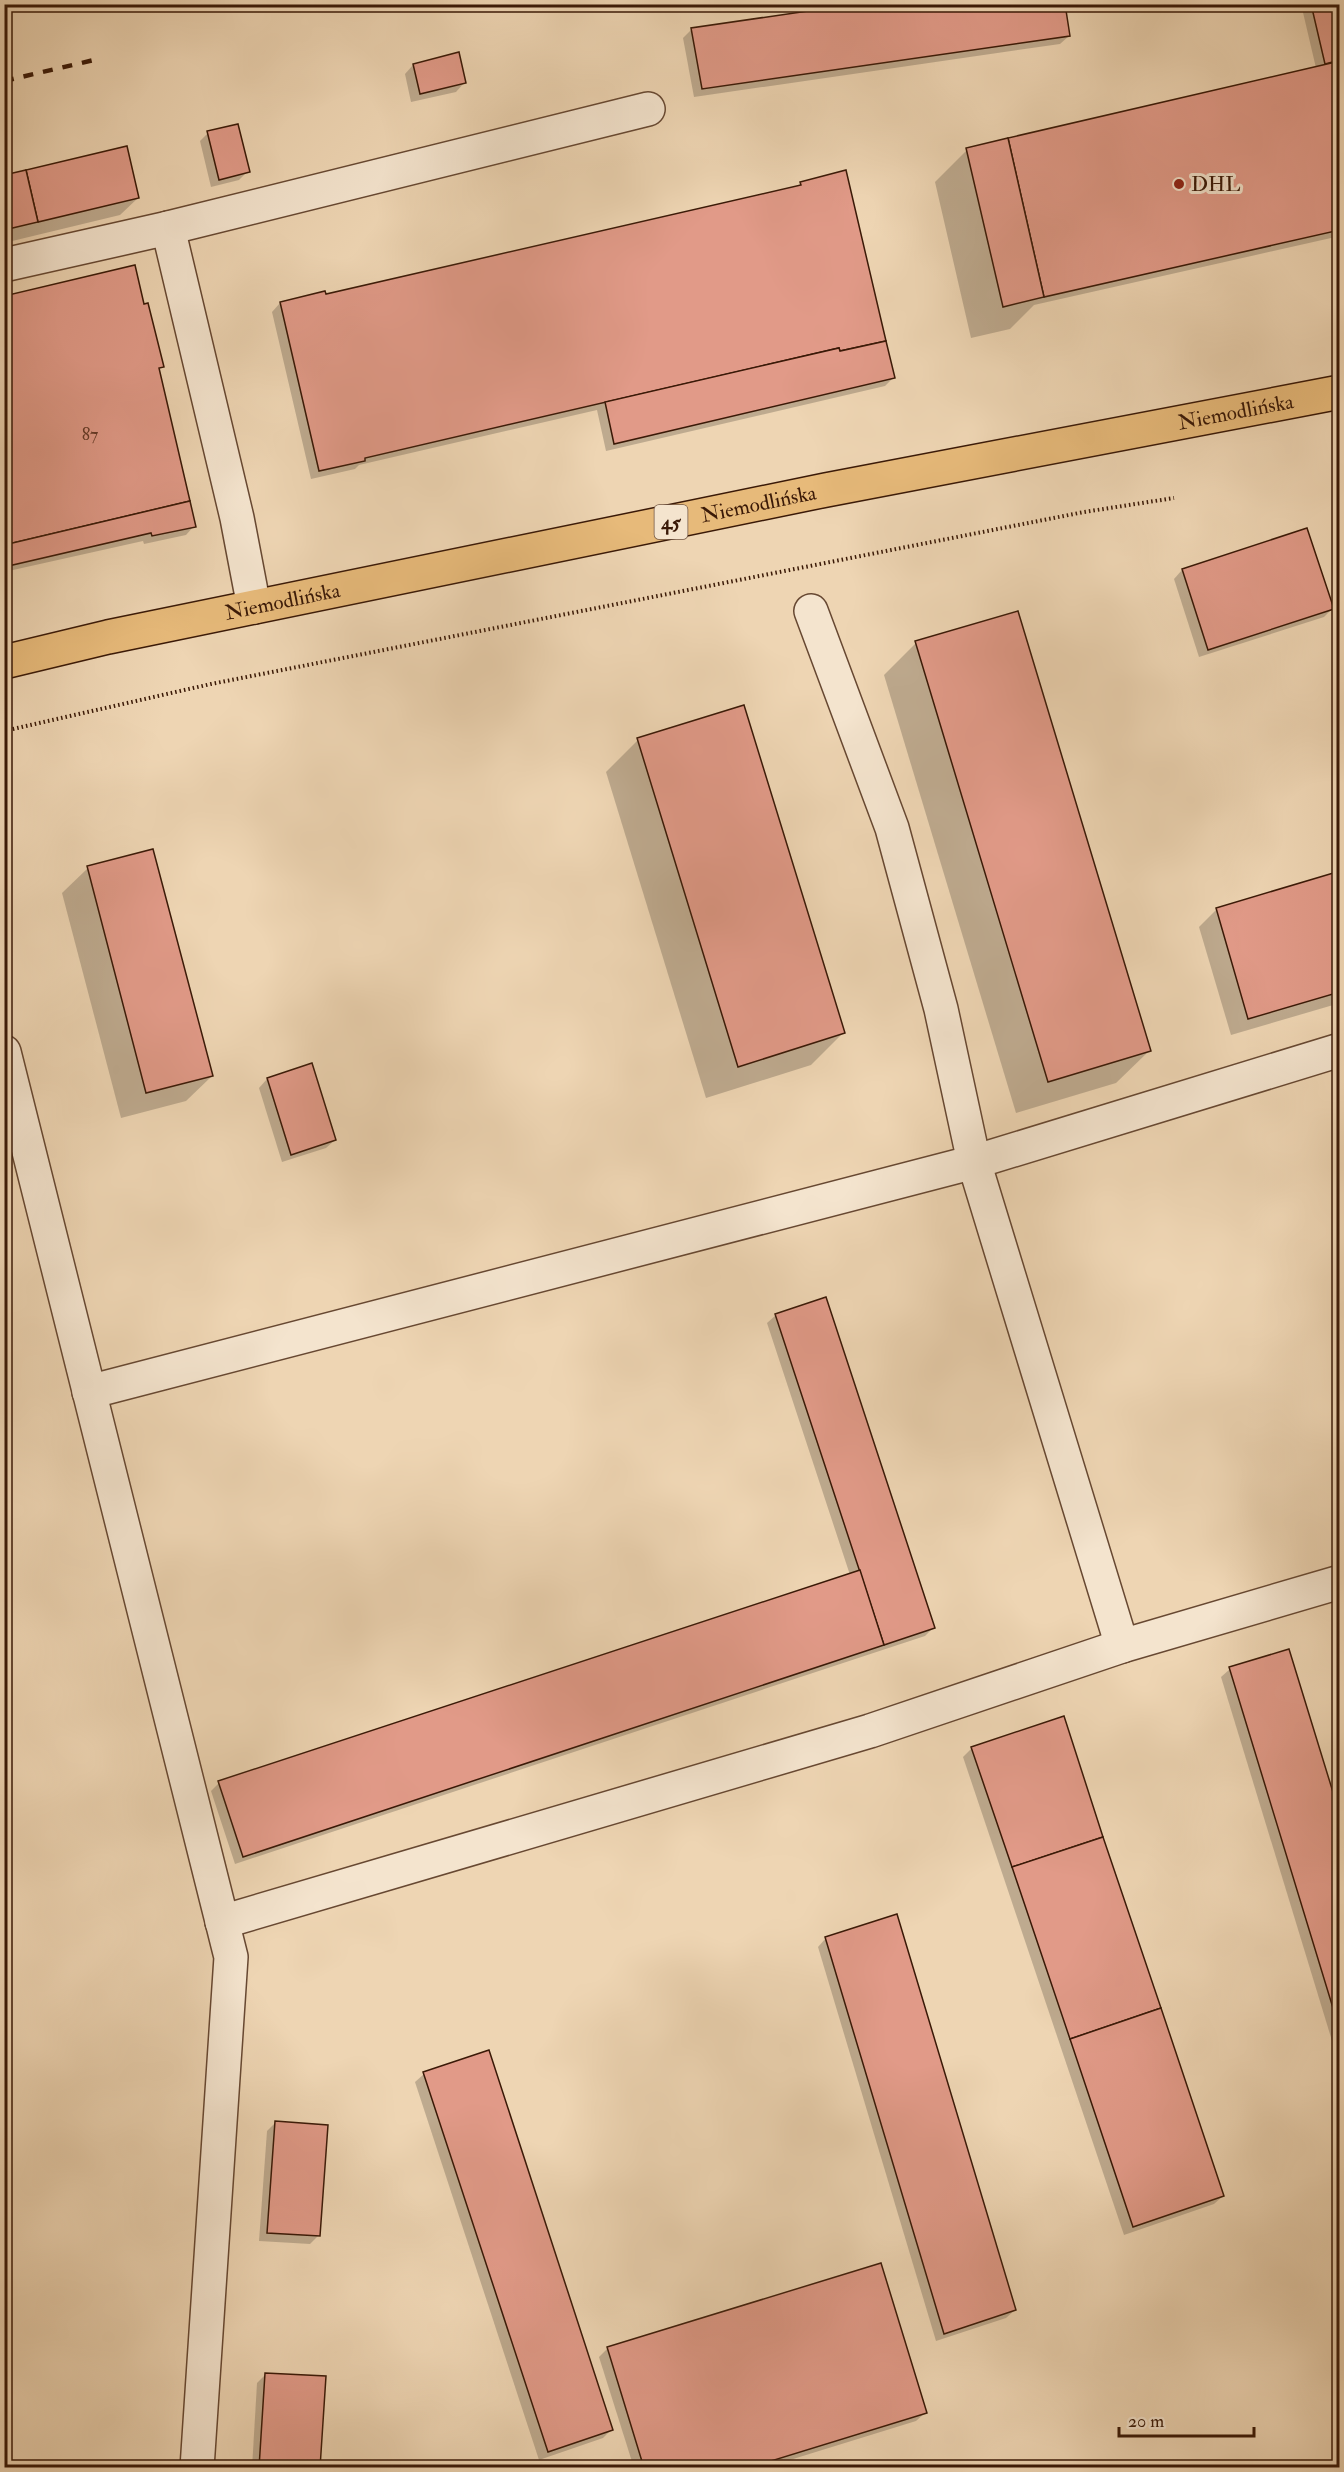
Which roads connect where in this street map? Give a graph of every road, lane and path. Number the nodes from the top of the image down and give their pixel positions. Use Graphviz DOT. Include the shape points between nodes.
graph roads {
  1 [pos="648,110"];
  2 [pos="168,228"];
  3 [pos="4,265"];
  4 [pos="1340,392"];
  5 [pos="1174,498"];
  6 [pos="254,607"];
  7 [pos="811,611"];
  8 [pos="4,662"];
  9 [pos="4,730"];
  10 [pos="1340,1050"];
  11 [pos="4,1052"];
  12 [pos="974,1162"];
  13 [pos="89,1392"];
  14 [pos="1340,1582"];
  15 [pos="1122,1646"];
  16 [pos="222,1922"];
  17 [pos="197,2468"];
  1 -- 2 [label="lane"];
  2 -- 3 [label="lane"];
  2 -- 6 [label="lane" via="237,518"];
  4 -- 6 [label="main road, Niemodlińska / 45" via="826,490"];
  5 -- 9 [label="path" via="1084,512 211,684"];
  6 -- 8 [label="main road, Niemodlińska / 45"];
  7 -- 12 [label="lane" via="892,828 941,1009"];
  10 -- 12 [label="lane"];
  11 -- 13 [label="lane"];
  12 -- 13 [label="lane"];
  12 -- 15 [label="lane"];
  13 -- 16 [label="lane"];
  14 -- 15 [label="lane"];
  15 -- 16 [label="lane" via="870,1731"];
  16 -- 17 [label="lane" via="231,1957"];
}
